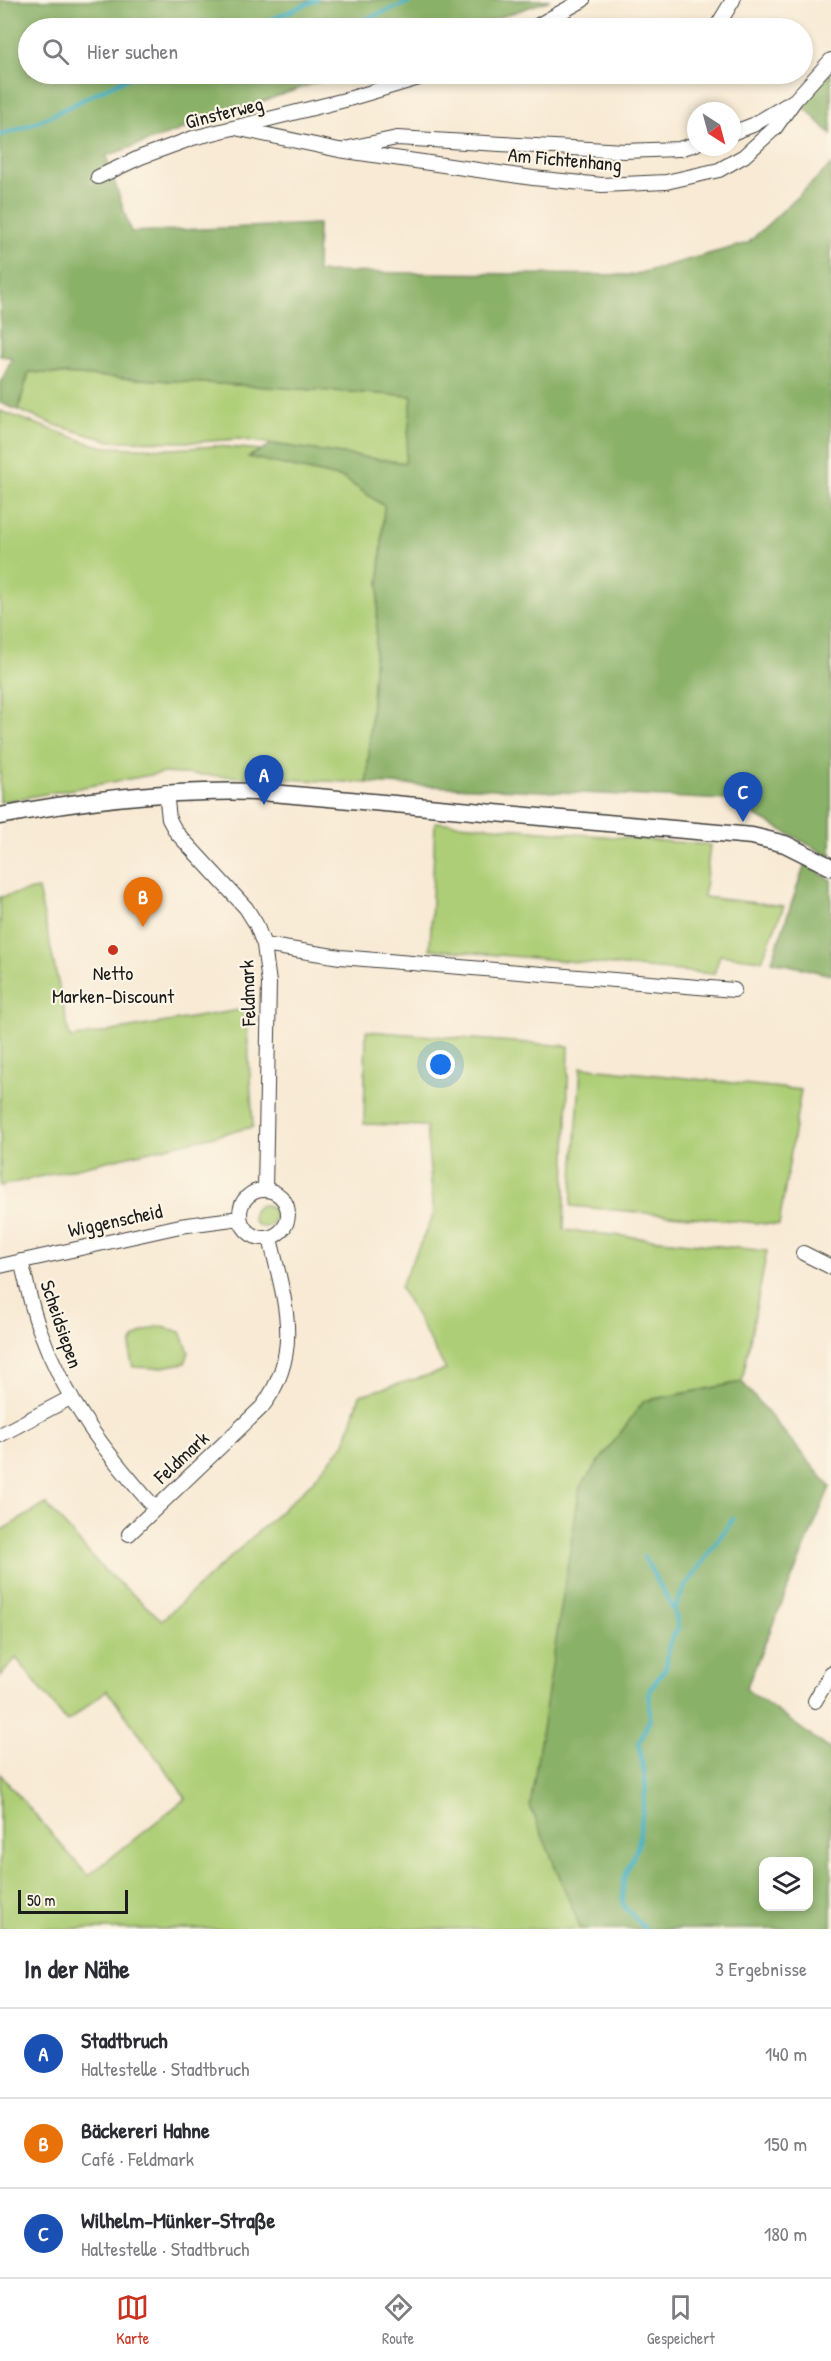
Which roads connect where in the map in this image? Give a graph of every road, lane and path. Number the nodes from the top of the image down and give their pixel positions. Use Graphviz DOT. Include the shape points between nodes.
graph roads {
  1 [pos="583,0"];
  2 [pos="733,0"];
  3 [pos="551,18"];
  4 [pos="722,18"];
  5 [pos="831,60"];
  6 [pos="813,80"];
  7 [pos="399,84"];
  8 [pos="809,84"];
  9 [pos="795,100"];
  10 [pos="235,128"];
  11 [pos="741,130"];
  12 [pos="687,147"];
  13 [pos="339,150"];
  14 [pos="98,177"];
  15 [pos="166,792"];
  16 [pos="0,816"];
  17 [pos="831,867"];
  18 [pos="264,945"];
  19 [pos="734,990"];
  20 [pos="265,1190"];
  21 [pos="240,1218"];
  22 [pos="270,1238"];
  23 [pos="803,1253"];
  24 [pos="21,1261"];
  25 [pos="0,1266"];
  26 [pos="831,1267"];
  27 [pos="70,1398"];
  28 [pos="0,1435"];
  29 [pos="155,1508"];
  30 [pos="129,1534"];
  31 [pos="831,1673"];
  32 [pos="815,1701"];
  1 -- 3 [label="street"];
  2 -- 4 [label="street"];
  5 -- 6 [label="street, Am Fichtenhang"];
  7 -- 10 [label="street, Ginsterweg"];
  8 -- 9 [label="street, Am Fichtenhang"];
  9 -- 11 [label="street, Am Fichtenhang"];
  9 -- 13 [label="street, Am Fichtenhang" via="775,128 744,156 719,170 666,183 602,185"];
  10 -- 13 [label="street, Am Fichtenhang"];
  10 -- 14 [label="street, Ginsterweg" via="141,157"];
  12 -- 13 [label="street, Am Fichtenhang" via="624,151 397,138"];
  15 -- 16 [label="street" via="102,798"];
  15 -- 17 [label="street" via="261,792 741,835 785,844"];
  15 -- 18 [label="street, Feldmark" via="169,819 176,832 246,908"];
  18 -- 19 [label="street" via="340,957"];
  18 -- 20 [label="street, Feldmark" via="269,983"];
  20 -- 21 [label="street" via="256,1191 244,1202"];
  20 -- 22 [label="street" via="280,1196 288,1209 286,1224"];
  21 -- 22 [label="street" via="254,1236"];
  21 -- 24 [label="street, Wiggenscheid" via="190,1224"];
  22 -- 29 [label="street, Feldmark" via="288,1325 279,1377 262,1407"];
  23 -- 26 [label="street"];
  24 -- 25 [label="street, Wiggenscheid"];
  24 -- 27 [label="street, Scheidsiepen" via="38,1325"];
  27 -- 28 [label="street, Scheidsiepen"];
  27 -- 29 [label="street, Scheidsiepen" via="109,1456"];
  29 -- 30 [label="street, Feldmark"];
  31 -- 32 [label="street"];
}
